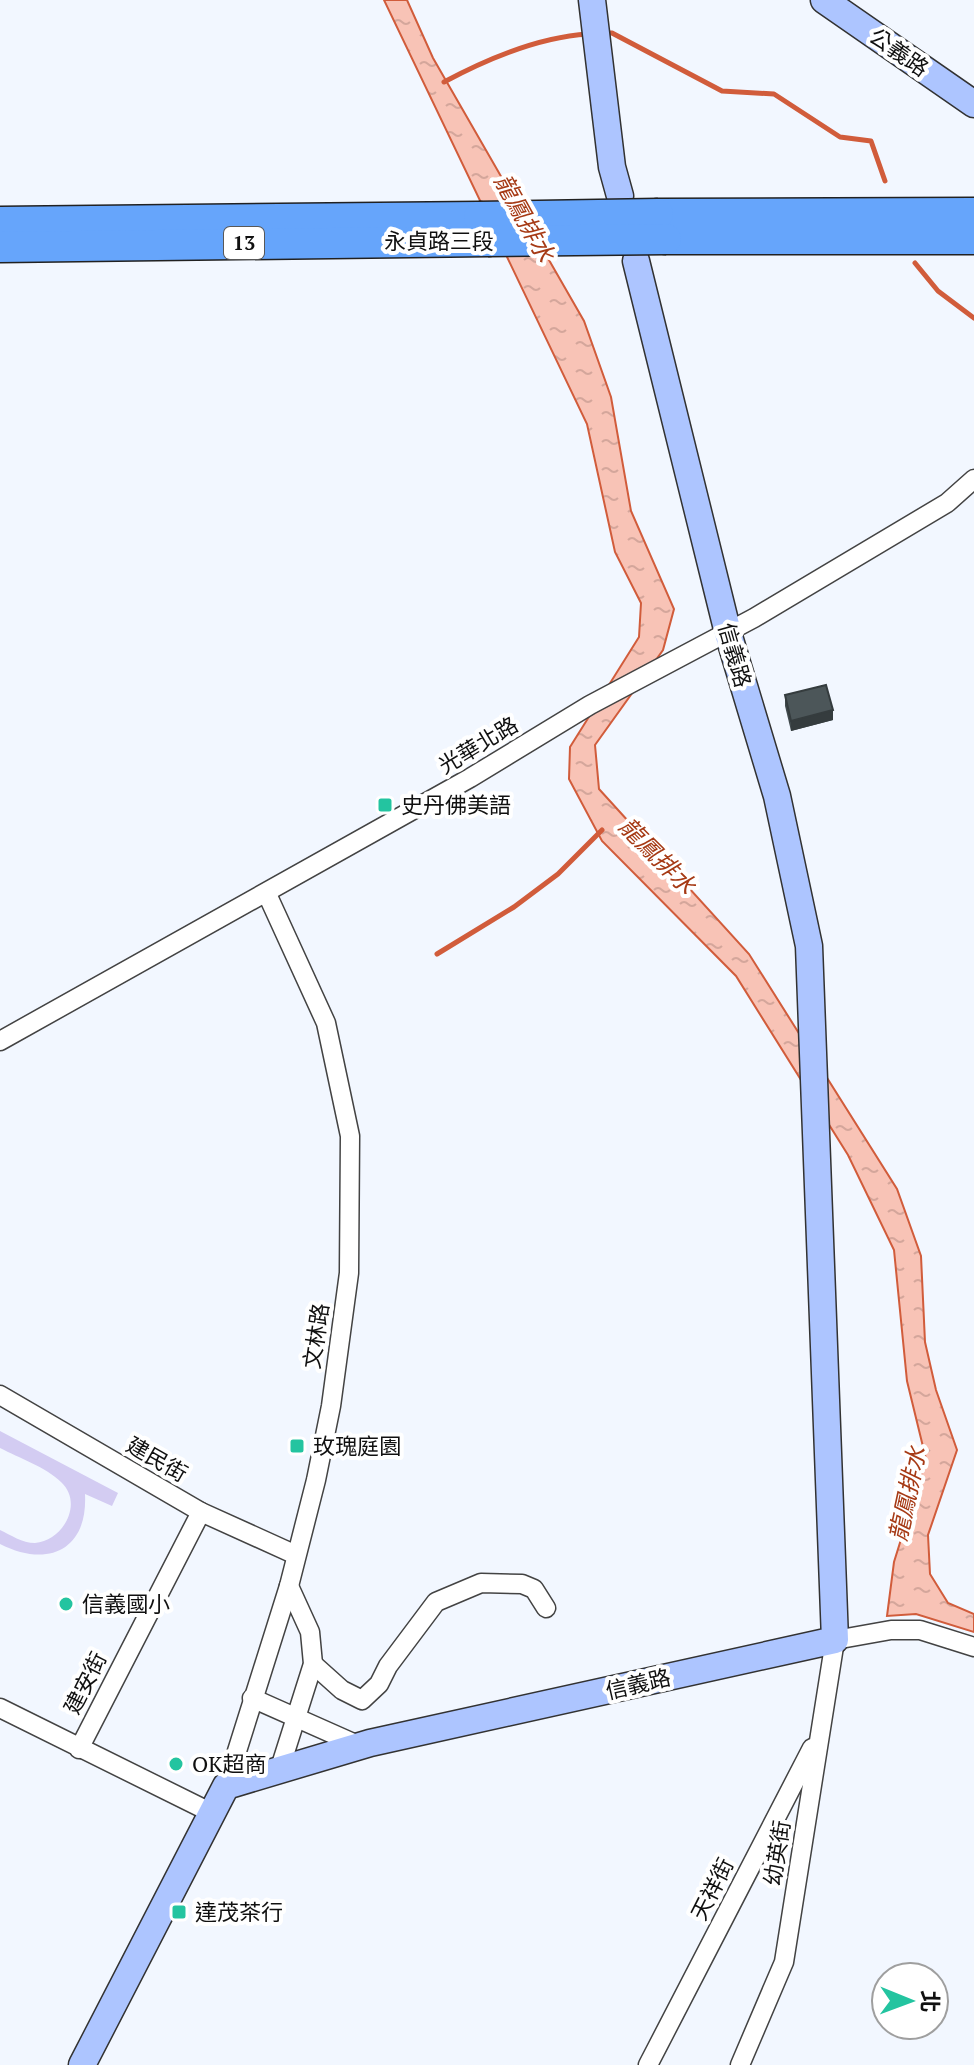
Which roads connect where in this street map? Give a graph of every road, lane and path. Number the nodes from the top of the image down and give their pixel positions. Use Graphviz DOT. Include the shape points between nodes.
graph roads {
  1 [pos="592,0"];
  2 [pos="824,0"];
  3 [pos="974,104"];
  4 [pos="620,196"];
  5 [pos="974,213"];
  6 [pos="0,222"];
  7 [pos="662,226"];
  8 [pos="483,229"];
  9 [pos="974,239"];
  10 [pos="0,247"];
  11 [pos="636,261"];
  12 [pos="974,479"];
  13 [pos="728,633"];
  14 [pos="267,894"];
  15 [pos="0,1041"];
  16 [pos="0,1395"];
  17 [pos="201,1512"];
  18 [pos="296,1555"];
  19 [pos="289,1586"];
  20 [pos="546,1608"];
  21 [pos="835,1640"];
  22 [pos="974,1647"];
  23 [pos="313,1664"];
  24 [pos="252,1698"];
  25 [pos="0,1708"];
  26 [pos="294,1716"];
  27 [pos="819,1736"];
  28 [pos="360,1746"];
  29 [pos="79,1749"];
  30 [pos="280,1768"];
  31 [pos="226,1786"];
  32 [pos="212,1813"];
  33 [pos="82,2065"];
  34 [pos="648,2065"];
  35 [pos="740,2065"];
  1 -- 4 [label="street"];
  2 -- 3 [label="street, 公義路"];
  5 -- 7 [label="main road, 永貞路三段 / 13"];
  6 -- 8 [label="main road, 永貞路三段 / 13"];
  7 -- 8 [label="main road, 永貞路三段 / 13, bridge"];
  7 -- 9 [label="main road, 永貞路三段 / 13"];
  8 -- 10 [label="main road, 永貞路三段 / 13"];
  11 -- 13 [label="street, 信義路"];
  12 -- 13 [label="street, 光華北路" via="947,503"];
  13 -- 14 [label="street, 光華北路" via="590,705"];
  13 -- 21 [label="street, 信義路" via="777,796 806,931"];
  14 -- 15 [label="street, 光華北路"];
  14 -- 18 [label="street, 文林路" via="326,1023 350,1136 349,1273 331,1406"];
  16 -- 17 [label="street, 建民街"];
  17 -- 18 [label="street, 建民街"];
  17 -- 29 [label="street, 建安街"];
  18 -- 19 [label="street, 文林路"];
  19 -- 23 [label="street" via="310,1632"];
  19 -- 24 [label="street, 文林路"];
  20 -- 23 [label="street" via="534,1589 504,1582 481,1583 436,1602 362,1700"];
  21 -- 22 [label="street" via="920,1630"];
  21 -- 27 [label="street, 幼英街"];
  21 -- 28 [label="street, 信義路"];
  23 -- 26 [label="street"];
  24 -- 26 [label="street"];
  24 -- 31 [label="street, 文林路"];
  25 -- 29 [label="street"];
  26 -- 28 [label="street"];
  26 -- 30 [label="street"];
  27 -- 34 [label="street, 天祥街"];
  27 -- 35 [label="street, 幼英街" via="784,1962"];
  28 -- 30 [label="street, 信義路"];
  29 -- 32 [label="street"];
  30 -- 31 [label="street, 信義路"];
  31 -- 32 [label="street"];
  32 -- 33 [label="street"];
}
